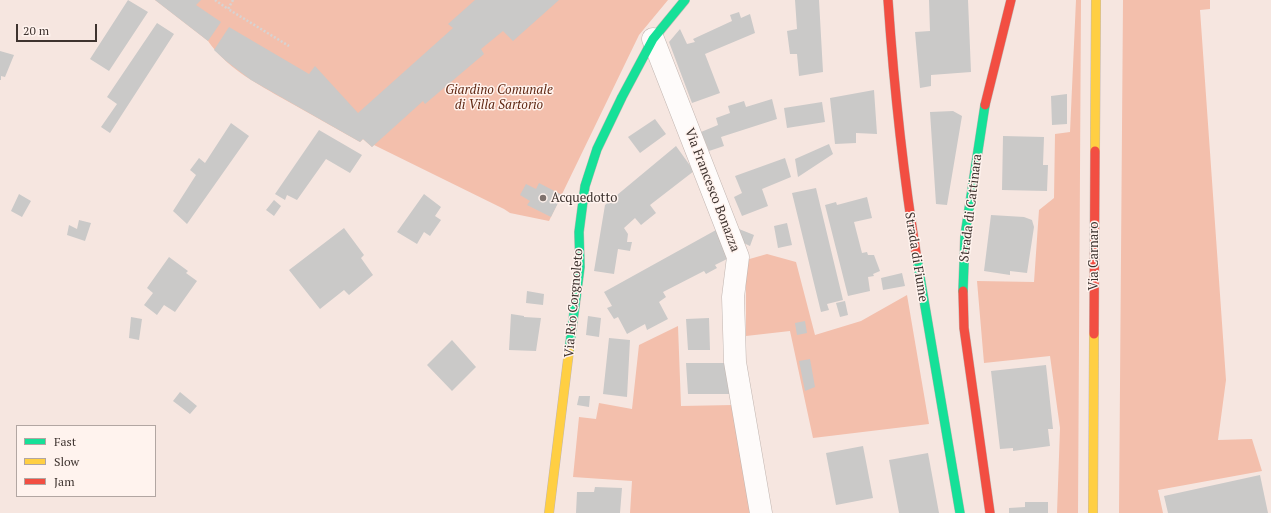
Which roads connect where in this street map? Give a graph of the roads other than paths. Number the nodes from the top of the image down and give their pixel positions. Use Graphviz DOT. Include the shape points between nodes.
graph roads {
  1 [pos="686,0"];
  2 [pos="888,0"];
  3 [pos="1011,0"];
  4 [pos="1096,0"];
  5 [pos="653,39"];
  6 [pos="549,513"];
  7 [pos="762,513"];
  8 [pos="960,513"];
  9 [pos="990,513"];
  10 [pos="1093,513"];
  1 -- 5 [label="street, Via Rio Corgnoleto"];
  2 -- 8 [label="street, Strada di Fiume" via="902,164"];
  3 -- 9 [label="street, Strada di Cattinara" via="986,100 965,234 963,272 964,328"];
  4 -- 10 [label="street, Via Carnaro"];
  5 -- 6 [label="street, Via Rio Corgnoleto" via="597,149 585,186 579,232 580,267"];
  5 -- 7 [label="street, Via Francesco Bonazza" via="738,256 733,297 736,362"];
}
